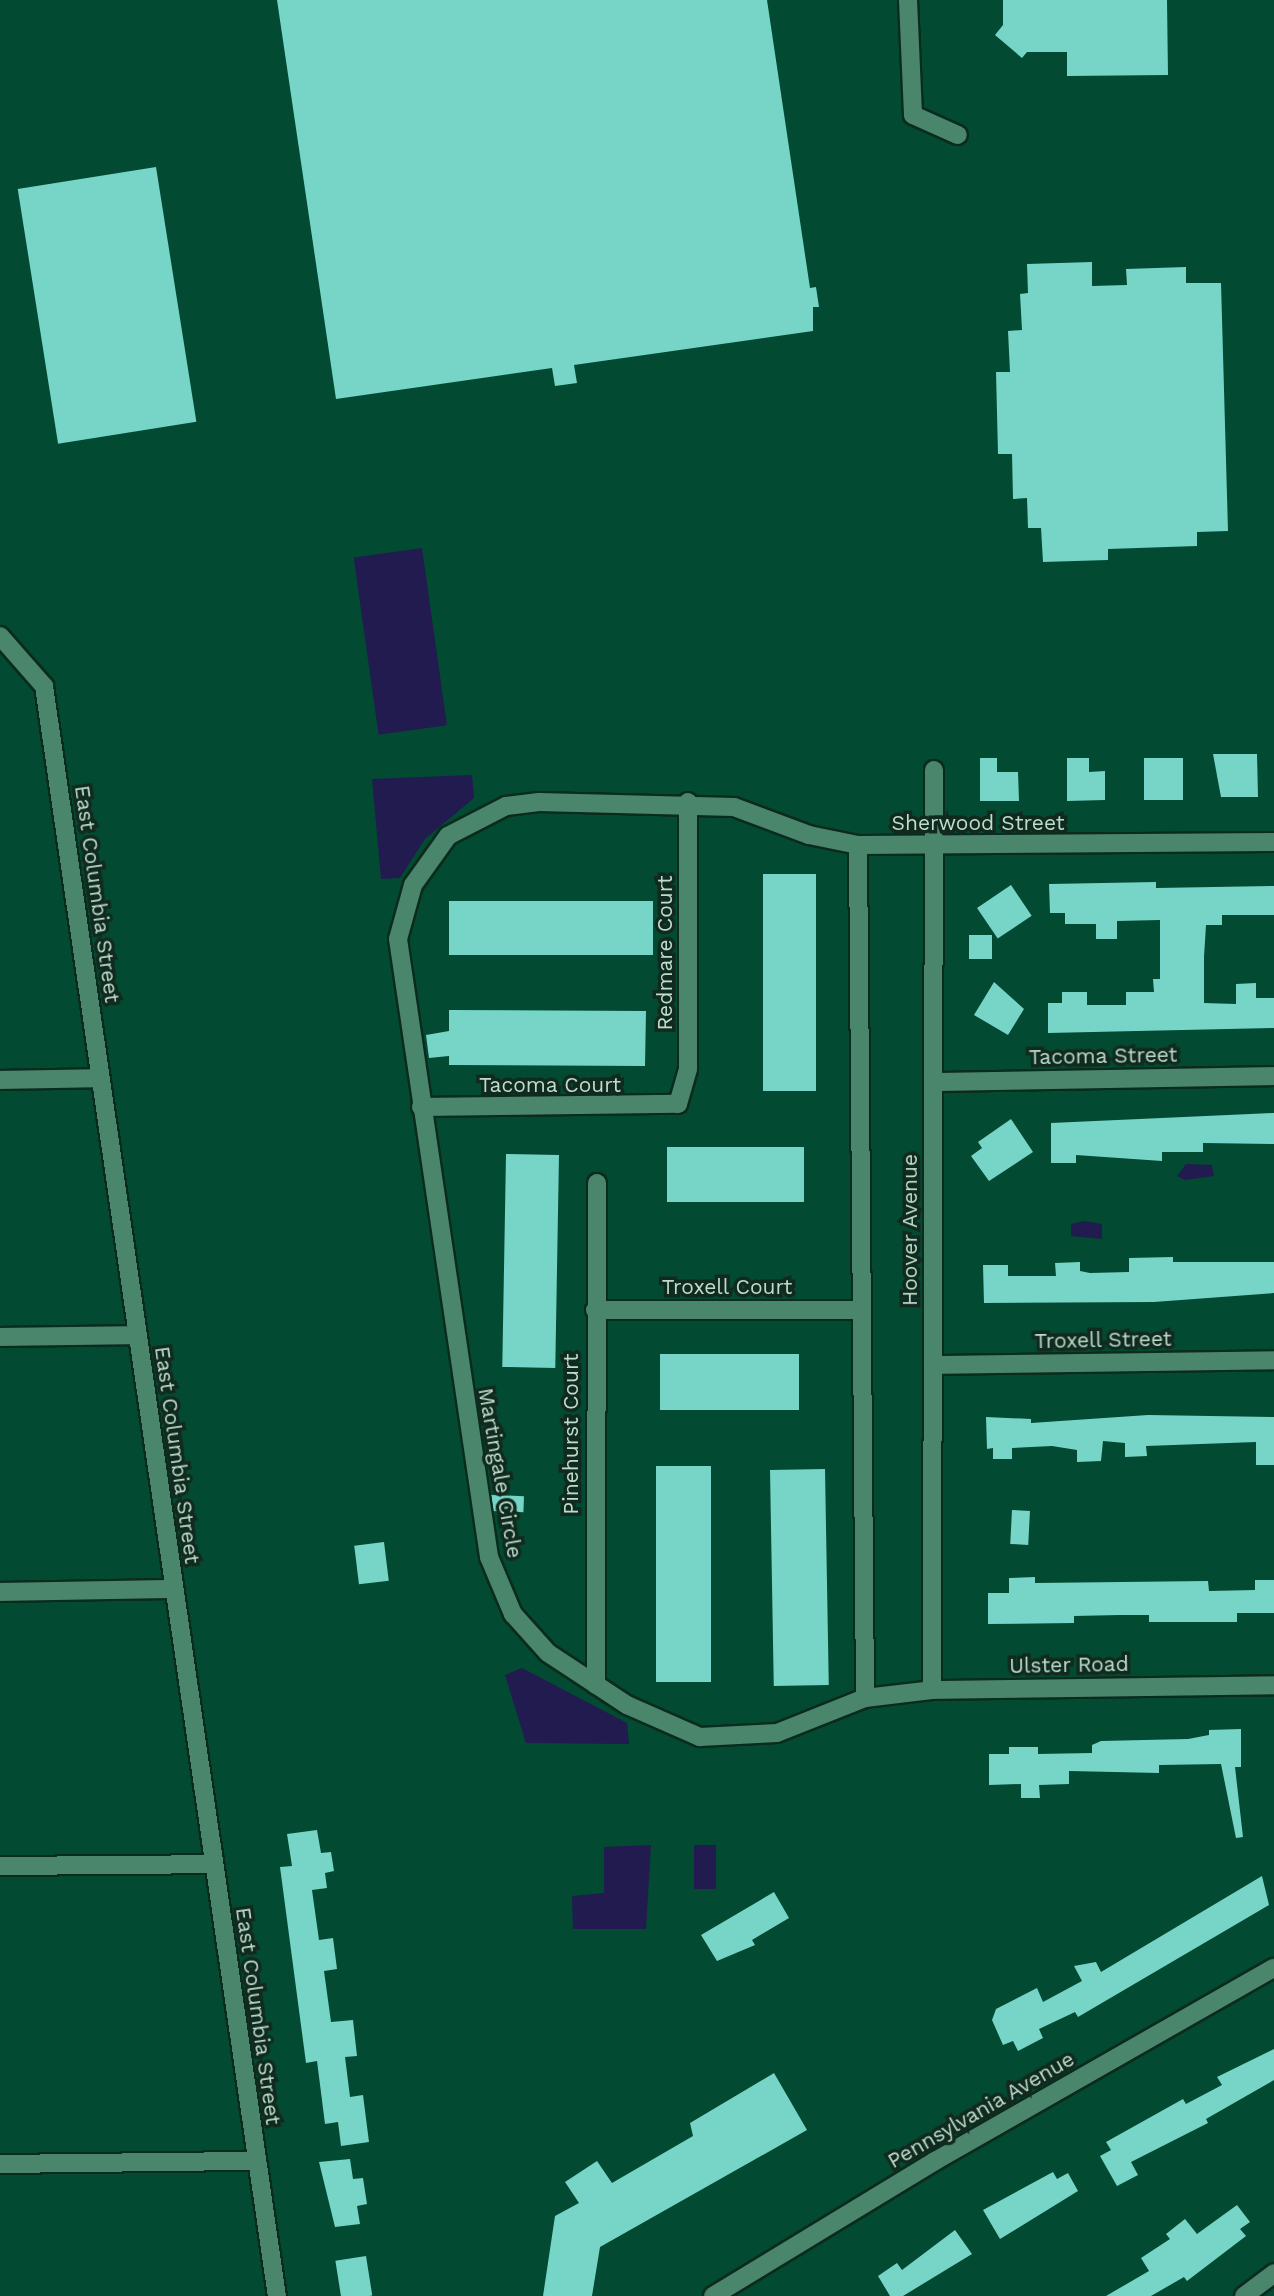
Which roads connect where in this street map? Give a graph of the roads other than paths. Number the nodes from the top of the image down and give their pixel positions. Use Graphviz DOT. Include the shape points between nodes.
graph roads {
  1 [pos="908,0"];
  2 [pos="958,135"];
  3 [pos="0,636"];
  4 [pos="934,770"];
  5 [pos="688,802"];
  6 [pos="1274,842"];
  7 [pos="858,845"];
  8 [pos="934,848"];
  9 [pos="1274,1076"];
  10 [pos="100,1078"];
  11 [pos="0,1080"];
  12 [pos="933,1082"];
  13 [pos="678,1104"];
  14 [pos="421,1107"];
  15 [pos="597,1183"];
  16 [pos="595,1310"];
  17 [pos="858,1310"];
  18 [pos="137,1335"];
  19 [pos="0,1337"];
  20 [pos="1274,1360"];
  21 [pos="933,1365"];
  22 [pos="174,1588"];
  23 [pos="0,1591"];
  24 [pos="596,1685"];
  25 [pos="1274,1685"];
  26 [pos="932,1690"];
  27 [pos="866,1698"];
  28 [pos="214,1864"];
  29 [pos="0,1866"];
  30 [pos="1274,1968"];
  31 [pos="256,2161"];
  32 [pos="0,2164"];
  33 [pos="1274,2273"];
  34 [pos="737,2290"];
  35 [pos="277,2296"];
  36 [pos="713,2296"];
  37 [pos="1244,2296"];
  1 -- 2 [label="street" via="913,115"];
  3 -- 10 [label="street, East Columbia Street" via="44,686"];
  4 -- 8 [label="street, Hoover Avenue"];
  5 -- 7 [label="street, Sherwood Street" via="734,807 809,835"];
  5 -- 13 [label="street, Redmare Court" via="688,1068"];
  5 -- 14 [label="street, Martingale Circle" via="506,806 448,836 413,885 398,939"];
  6 -- 8 [label="street, Sherwood Street"];
  7 -- 8 [label="street, Sherwood Street"];
  7 -- 17 [label="street" via="863,897"];
  8 -- 12 [label="street, Hoover Avenue"];
  9 -- 12 [label="street, Tacoma Street"];
  10 -- 11 [label="street"];
  10 -- 18 [label="street, East Columbia Street"];
  12 -- 21 [label="street, Hoover Avenue"];
  13 -- 14 [label="street, Tacoma Court"];
  14 -- 24 [label="street, Martingale Circle" via="489,1557 500,1592 528,1634"];
  15 -- 16 [label="street, Pinehurst Court"];
  16 -- 17 [label="street, Troxell Court"];
  16 -- 24 [label="street, Pinehurst Court"];
  17 -- 27 [label="street"];
  18 -- 19 [label="street"];
  18 -- 22 [label="street, East Columbia Street"];
  20 -- 21 [label="street, Troxell Street"];
  21 -- 26 [label="street, Hoover Avenue"];
  22 -- 23 [label="street"];
  22 -- 28 [label="street, East Columbia Street"];
  24 -- 27 [label="street, Martingale Circle" via="664,1724 700,1737 777,1733"];
  25 -- 26 [label="street, Ulster Road"];
  26 -- 27 [label="street, Ulster Road"];
  28 -- 29 [label="street"];
  28 -- 31 [label="street, East Columbia Street"];
  30 -- 34 [label="street, Pennsylvania Avenue" via="934,2161"];
  31 -- 32 [label="street"];
  31 -- 35 [label="street, East Columbia Street"];
  33 -- 37 [label="street"];
  34 -- 36 [label="street, Pennsylvania Avenue"];
}
